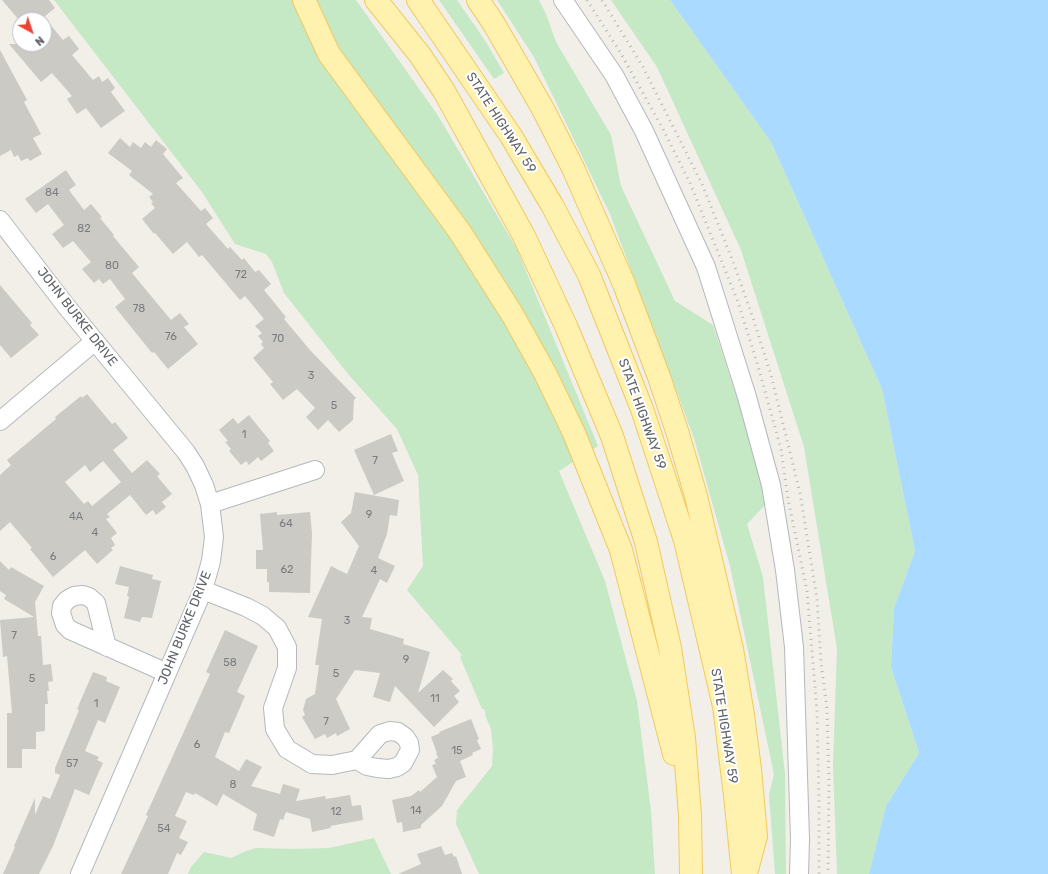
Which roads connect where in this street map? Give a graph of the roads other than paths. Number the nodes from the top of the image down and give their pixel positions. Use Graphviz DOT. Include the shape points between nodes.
graph roads {
  1 [pos="304,0"];
  2 [pos="376,0"];
  3 [pos="418,0"];
  4 [pos="478,0"];
  5 [pos="563,0"];
  6 [pos="0,220"];
  7 [pos="95,342"];
  8 [pos="0,421"];
  9 [pos="315,470"];
  10 [pos="210,504"];
  11 [pos="203,590"];
  12 [pos="107,647"];
  13 [pos="167,673"];
  14 [pos="357,760"];
  15 [pos="690,815"];
  16 [pos="80,874"];
  17 [pos="691,874"];
  18 [pos="743,874"];
  19 [pos="746,874"];
  20 [pos="798,874"];
  1 -- 15 [label="main road" via="329,54 460,232 512,314 545,373 574,433 620,550"];
  2 -- 15 [label="main road" via="420,55 444,91 524,236 566,326 612,436 646,542 670,648 684,738"];
  3 -- 18 [label="main road, STATE HIGHWAY 59" via="511,136 552,205 590,275 642,409 685,540 724,706"];
  4 -- 19 [label="main road" via="543,109 573,168 624,284 678,434 696,496 732,649 743,715 756,836"];
  5 -- 20 [label="street" via="614,75 644,130 706,268 747,397 771,485 794,647 800,839"];
  6 -- 7 [label="street, JOHN BURKE DRIVE"];
  7 -- 8 [label="street"];
  7 -- 10 [label="street, JOHN BURKE DRIVE" via="186,452 204,485"];
  9 -- 10 [label="street"];
  10 -- 11 [label="street, JOHN BURKE DRIVE" via="214,537"];
  11 -- 13 [label="street, JOHN BURKE DRIVE"];
  11 -- 14 [label="street" via="246,607 263,616 277,628 287,647 287,668 273,708 275,729 287,749 312,764 332,765"];
  12 -- 13 [label="street"];
  13 -- 16 [label="street, JOHN BURKE DRIVE"];
  15 -- 17 [label="main road"];
}
